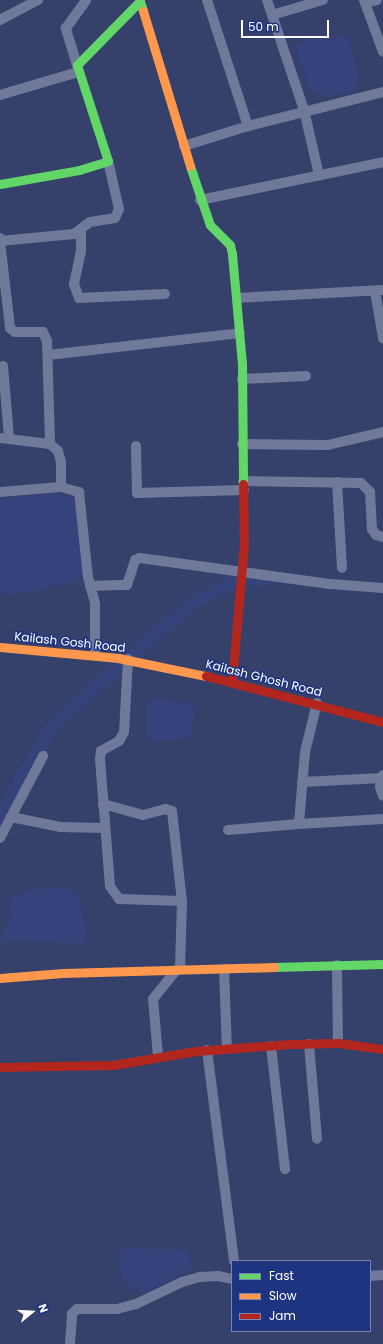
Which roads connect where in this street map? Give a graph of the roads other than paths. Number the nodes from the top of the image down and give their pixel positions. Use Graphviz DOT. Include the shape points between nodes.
graph roads {
  1 [pos="38,0"];
  2 [pos="86,0"];
  3 [pos="207,0"];
  4 [pos="267,0"];
  5 [pos="323,0"];
  6 [pos="377,0"];
  7 [pos="141,1"];
  8 [pos="364,2"];
  9 [pos="272,15"];
  10 [pos="0,20"];
  11 [pos="383,52"];
  12 [pos="78,68"];
  13 [pos="383,92"];
  14 [pos="0,95"];
  15 [pos="304,110"];
  16 [pos="248,126"];
  17 [pos="184,146"];
  18 [pos="108,161"];
  19 [pos="383,162"];
  20 [pos="319,175"];
  21 [pos="0,184"];
  22 [pos="200,200"];
  23 [pos="81,231"];
  24 [pos="0,238"];
  25 [pos="0,242"];
  26 [pos="379,291"];
  27 [pos="165,294"];
  28 [pos="237,298"];
  29 [pos="240,333"];
  30 [pos="383,338"];
  31 [pos="48,355"];
  32 [pos="2,366"];
  33 [pos="306,376"];
  34 [pos="242,379"];
  35 [pos="383,432"];
  36 [pos="5,437"];
  37 [pos="50,444"];
  38 [pos="242,444"];
  39 [pos="136,446"];
  40 [pos="337,482"];
  41 [pos="243,486"];
  42 [pos="61,487"];
  43 [pos="0,492"];
  44 [pos="383,537"];
  45 [pos="342,568"];
  46 [pos="241,579"];
  47 [pos="90,586"];
  48 [pos="383,588"];
  49 [pos="0,647"];
  50 [pos="95,655"];
  51 [pos="128,660"];
  52 [pos="232,680"];
  53 [pos="317,703"];
  54 [pos="383,722"];
  55 [pos="43,756"];
  56 [pos="382,776"];
  57 [pos="302,782"];
  58 [pos="383,796"];
  59 [pos="103,804"];
  60 [pos="11,817"];
  61 [pos="383,819"];
  62 [pos="299,824"];
  63 [pos="104,828"];
  64 [pos="228,830"];
  65 [pos="0,838"];
  66 [pos="182,901"];
  67 [pos="383,964"];
  68 [pos="336,965"];
  69 [pos="179,969"];
  70 [pos="224,969"];
  71 [pos="0,978"];
  72 [pos="338,1043"];
  73 [pos="309,1044"];
  74 [pos="271,1046"];
  75 [pos="227,1048"];
  76 [pos="383,1049"];
  77 [pos="207,1050"];
  78 [pos="158,1056"];
  79 [pos="0,1067"];
  80 [pos="317,1139"];
  81 [pos="285,1169"];
  82 [pos="234,1260"];
  83 [pos="383,1275"];
  84 [pos="371,1276"];
  85 [pos="231,1279"];
  86 [pos="70,1344"];
  1 -- 10 [label="street"];
  2 -- 12 [label="street" via="66,28"];
  3 -- 16 [label="street"];
  4 -- 9 [label="street"];
  5 -- 9 [label="street"];
  6 -- 8 [label="street"];
  7 -- 12 [label="street"];
  7 -- 17 [label="street"];
  8 -- 11 [label="street"];
  9 -- 15 [label="street"];
  12 -- 14 [label="street"];
  12 -- 18 [label="street"];
  13 -- 15 [label="street"];
  15 -- 16 [label="street"];
  15 -- 20 [label="street"];
  16 -- 17 [label="street"];
  17 -- 22 [label="street"];
  18 -- 21 [label="street" via="79,170"];
  18 -- 23 [label="street" via="118,215 110,220 90,222"];
  19 -- 20 [label="street"];
  20 -- 22 [label="street"];
  22 -- 28 [label="street" via="210,225 230,245"];
  23 -- 25 [label="street"];
  23 -- 27 [label="street" via="81,251 74,284 80,298"];
  24 -- 25 [label="street"];
  25 -- 31 [label="street" via="10,328 15,332 43,332"];
  26 -- 28 [label="street"];
  26 -- 30 [label="street"];
  28 -- 29 [label="street"];
  29 -- 31 [label="street"];
  29 -- 34 [label="street"];
  31 -- 37 [label="street"];
  32 -- 36 [label="street"];
  33 -- 34 [label="street"];
  34 -- 38 [label="street"];
  35 -- 38 [label="street" via="328,445"];
  36 -- 37 [label="street"];
  37 -- 42 [label="street" via="58,451"];
  38 -- 41 [label="street"];
  39 -- 41 [label="street" via="137,493"];
  40 -- 41 [label="street"];
  40 -- 44 [label="street" via="361,483 367,486 372,529 376,535"];
  40 -- 45 [label="street"];
  41 -- 46 [label="street"];
  42 -- 43 [label="street"];
  42 -- 47 [label="street" via="79,492 82,502"];
  46 -- 47 [label="street" via="140,558 135,560 127,586"];
  46 -- 48 [label="street"];
  46 -- 52 [label="street"];
  47 -- 50 [label="street" via="95,604"];
  49 -- 50 [label="street, Kailash Gosh Road"];
  50 -- 51 [label="street, Kailash Gosh Road"];
  51 -- 52 [label="street, Kailash Ghosh Road"];
  51 -- 59 [label="street" via="124,732 119,740 101,751"];
  52 -- 53 [label="street, Kailash Ghosh Road"];
  53 -- 54 [label="street, Kailash Ghosh Road"];
  53 -- 57 [label="street" via="305,752"];
  55 -- 60 [label="street"];
  56 -- 57 [label="street"];
  56 -- 58 [label="street"];
  57 -- 62 [label="street"];
  59 -- 63 [label="street"];
  59 -- 66 [label="street" via="143,815 165,809 172,811"];
  60 -- 63 [label="street" via="60,827"];
  60 -- 65 [label="street"];
  61 -- 62 [label="street"];
  62 -- 64 [label="street"];
  63 -- 66 [label="street" via="113,894 127,900"];
  66 -- 69 [label="street"];
  67 -- 68 [label="street"];
  68 -- 70 [label="street"];
  68 -- 72 [label="street"];
  69 -- 70 [label="street"];
  69 -- 71 [label="street"];
  69 -- 78 [label="street" via="152,999"];
  70 -- 75 [label="street"];
  72 -- 73 [label="street"];
  72 -- 76 [label="street"];
  73 -- 74 [label="street"];
  73 -- 80 [label="street"];
  74 -- 75 [label="street"];
  74 -- 81 [label="street"];
  75 -- 77 [label="street"];
  77 -- 78 [label="street"];
  77 -- 82 [label="street"];
  78 -- 79 [label="street" via="113,1065 17,1064"];
  83 -- 84 [label="street"];
  85 -- 86 [label="street" via="218,1276 200,1277 182,1282 136,1304 117,1309 77,1309 72,1314"];
}
